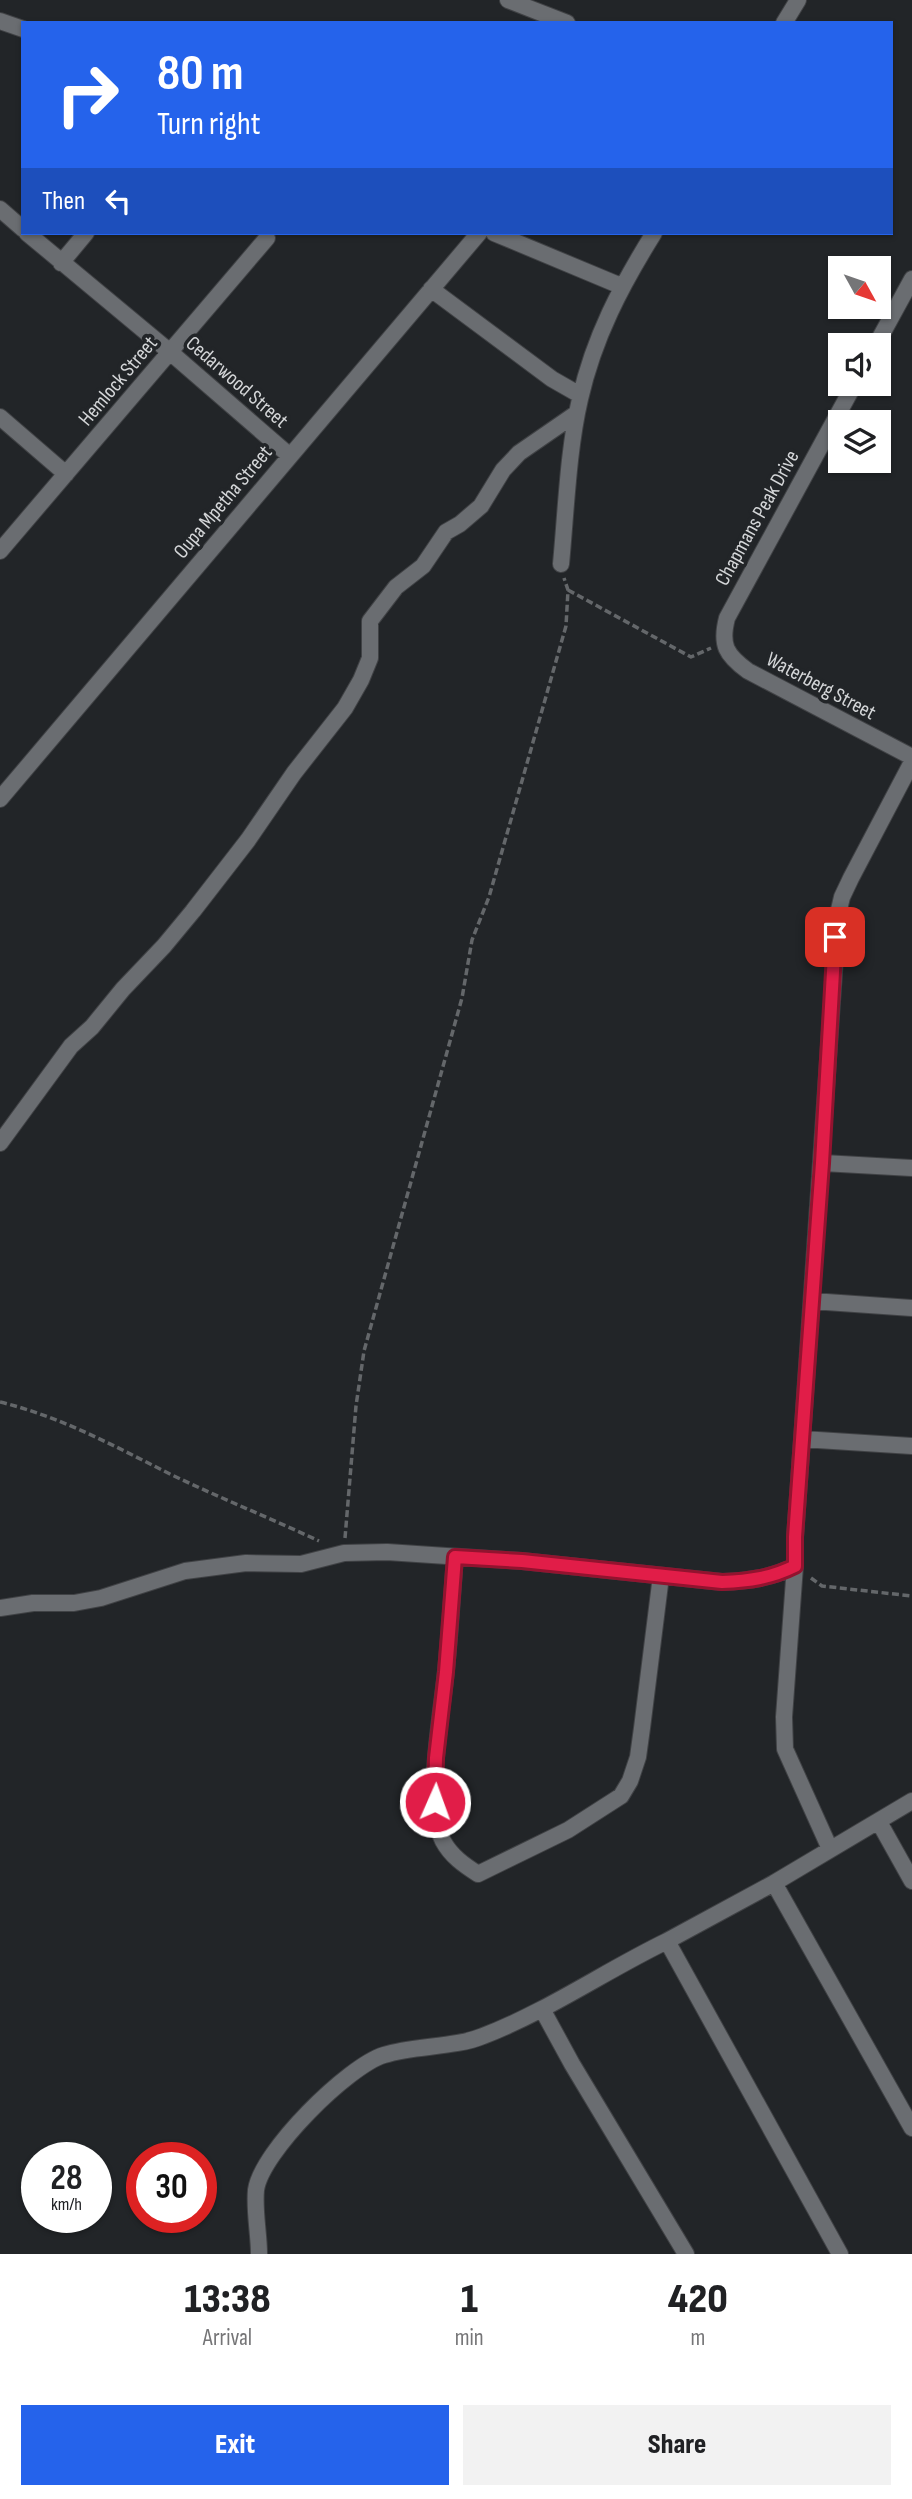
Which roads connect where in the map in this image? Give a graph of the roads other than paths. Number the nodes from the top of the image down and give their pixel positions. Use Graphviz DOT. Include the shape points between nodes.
graph roads {
  1 [pos="508,0"];
  2 [pos="798,0"];
  3 [pos="529,3"];
  4 [pos="0,21"];
  5 [pos="563,21"];
  6 [pos="785,21"];
  7 [pos="21,28"];
  8 [pos="0,209"];
  9 [pos="21,227"];
  10 [pos="29,235"];
  11 [pos="84,235"];
  12 [pos="477,235"];
  13 [pos="499,235"];
  14 [pos="653,235"];
  15 [pos="267,238"];
  16 [pos="61,263"];
  17 [pos="912,279"];
  18 [pos="621,286"];
  19 [pos="431,289"];
  20 [pos="883,333"];
  21 [pos="170,352"];
  22 [pos="580,395"];
  23 [pos="848,396"];
  24 [pos="577,413"];
  25 [pos="0,417"];
  26 [pos="290,456"];
  27 [pos="65,474"];
  28 [pos="0,551"];
  29 [pos="561,564"];
  30 [pos="748,671"];
  31 [pos="912,760"];
  32 [pos="0,799"];
  33 [pos="0,1143"];
  34 [pos="822,1163"];
  35 [pos="912,1168"];
  36 [pos="812,1301"];
  37 [pos="912,1308"];
  38 [pos="802,1439"];
  39 [pos="912,1446"];
  40 [pos="455,1557"];
  41 [pos="795,1566"];
  42 [pos="661,1576"];
  43 [pos="0,1608"];
  44 [pos="912,1801"];
  45 [pos="879,1822"];
  46 [pos="830,1849"];
  47 [pos="912,1881"];
  48 [pos="774,1883"];
  49 [pos="667,1941"];
  50 [pos="542,2009"];
  51 [pos="912,2128"];
  52 [pos="259,2254"];
  53 [pos="686,2254"];
  54 [pos="840,2254"];
  1 -- 3 [label="street"];
  2 -- 6 [label="street"];
  3 -- 5 [label="street"];
  4 -- 7 [label="street"];
  8 -- 9 [label="street"];
  10 -- 16 [label="street, Cedarwood Street"];
  11 -- 16 [label="street"];
  12 -- 19 [label="street, Oupa Mpetha Street"];
  13 -- 18 [label="street"];
  14 -- 18 [label="street"];
  15 -- 21 [label="street, Hemlock Street"];
  16 -- 21 [label="street, Cedarwood Street"];
  17 -- 20 [label="street"];
  18 -- 22 [label="street"];
  19 -- 22 [label="street"];
  19 -- 26 [label="street, Oupa Mpetha Street"];
  21 -- 26 [label="street, Cedarwood Street"];
  21 -- 27 [label="street, Hemlock Street"];
  22 -- 24 [label="street"];
  23 -- 30 [label="street, Chapmans Peak Drive" via="727,618 724,642 735,661"];
  24 -- 29 [label="street"];
  24 -- 33 [label="street" via="519,453 481,506 446,532 423,566 396,587 370,621 370,658 345,708 193,911 71,1046"];
  25 -- 27 [label="street"];
  26 -- 32 [label="street, Oupa Mpetha Street"];
  27 -- 28 [label="street, Hemlock Street"];
  30 -- 31 [label="street, Waterberg Street"];
  31 -- 34 [label="street" via="850,878 838,914"];
  34 -- 35 [label="street"];
  34 -- 36 [label="street"];
  36 -- 37 [label="street"];
  36 -- 38 [label="street"];
  38 -- 39 [label="street"];
  38 -- 41 [label="street"];
  40 -- 42 [label="street"];
  40 -- 42 [label="street" via="435,1802 442,1840 457,1860 478,1874 568,1830 621,1796 630,1781 641,1738"];
  40 -- 43 [label="street" via="344,1553 301,1563 246,1563 186,1571 101,1598"];
  41 -- 42 [label="street" via="750,1581"];
  41 -- 46 [label="street" via="785,1749"];
  44 -- 45 [label="street"];
  45 -- 46 [label="street"];
  45 -- 47 [label="street"];
  46 -- 48 [label="street"];
  48 -- 49 [label="street"];
  48 -- 51 [label="street"];
  49 -- 50 [label="street"];
  49 -- 54 [label="street"];
  50 -- 52 [label="street" via="481,2038 384,2055 354,2072 298,2122 266,2166 256,2189"];
  50 -- 53 [label="street"];
}
